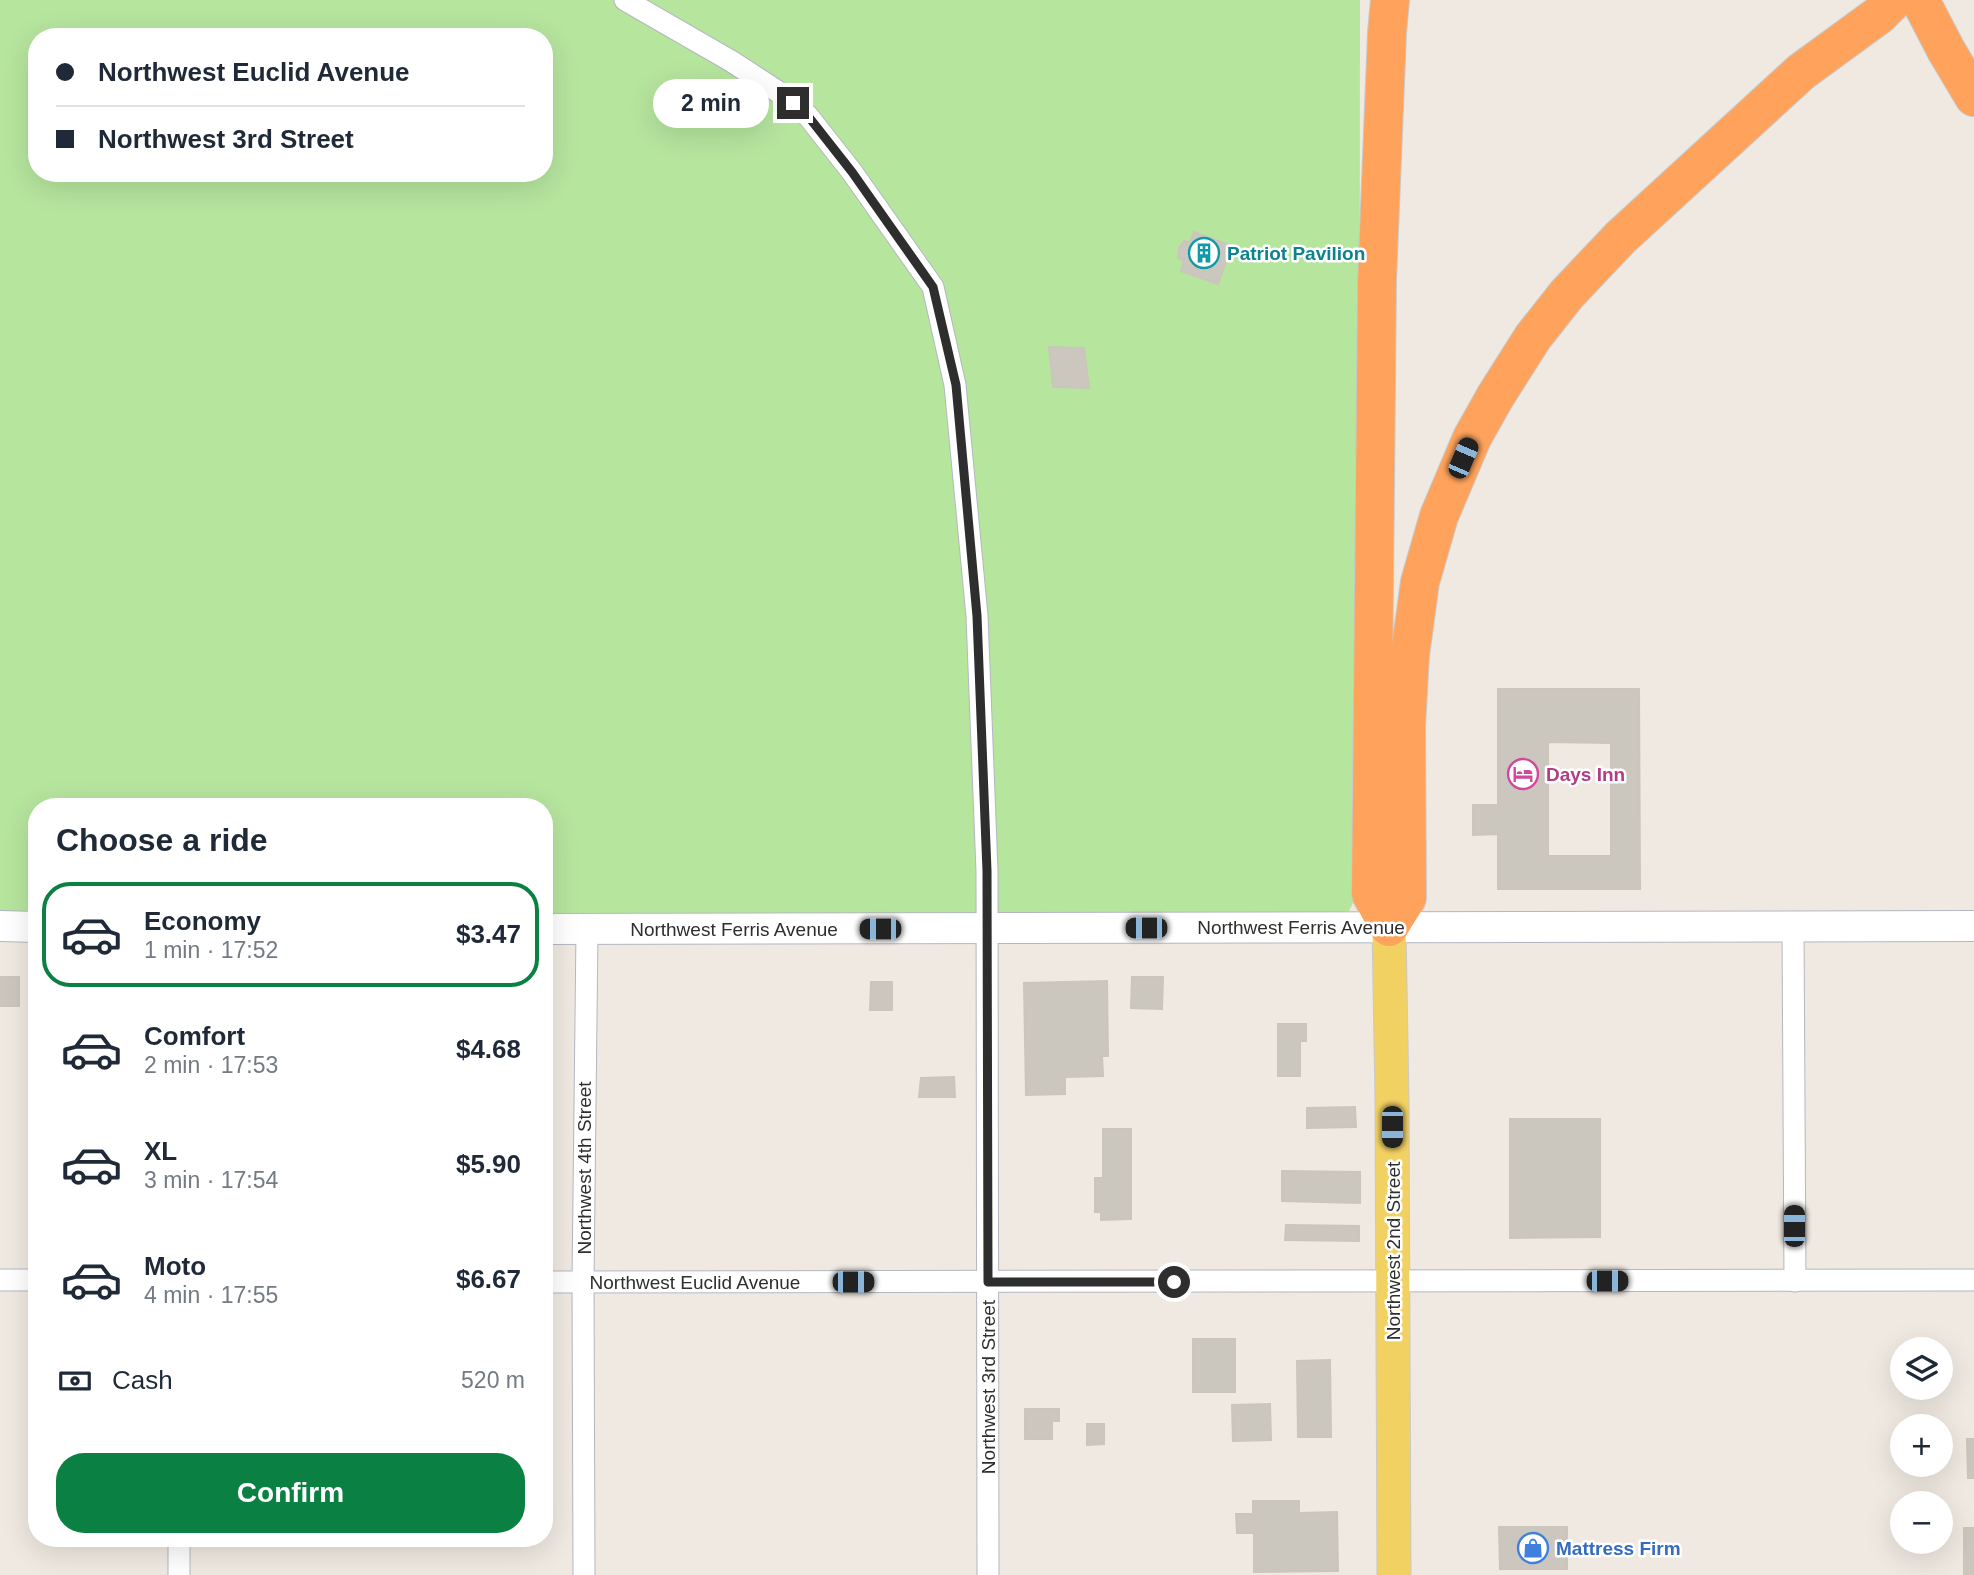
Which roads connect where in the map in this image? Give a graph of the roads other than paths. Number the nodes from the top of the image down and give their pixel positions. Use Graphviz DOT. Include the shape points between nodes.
graph roads {
  1 [pos="625,0"];
  2 [pos="1390,0"];
  3 [pos="1411,0"];
  4 [pos="1856,0"];
  5 [pos="1894,0"];
  6 [pos="1928,18"];
  7 [pos="1801,72"];
  8 [pos="1974,97"];
  9 [pos="1383,145"];
  10 [pos="0,926"];
  11 [pos="1389,926"];
  12 [pos="1793,926"];
  13 [pos="1974,926"];
  14 [pos="28,927"];
  15 [pos="553,929"];
  16 [pos="587,929"];
  17 [pos="987,929"];
  18 [pos="0,1280"];
  19 [pos="28,1280"];
  20 [pos="1795,1280"];
  21 [pos="1974,1280"];
  22 [pos="553,1282"];
  23 [pos="583,1282"];
  24 [pos="988,1282"];
  25 [pos="1392,1282"];
  26 [pos="179,1547"];
  27 [pos="179,1575"];
  28 [pos="584,1575"];
  29 [pos="988,1575"];
  30 [pos="1394,1575"];
  1 -- 17 [label="street, Northwest 3rd Street" via="731,61 808,116 933,287 956,385 977,616"];
  2 -- 9 [label="highway"];
  3 -- 9 [label="highway"];
  4 -- 7 [label="highway"];
  5 -- 7 [label="highway"];
  6 -- 8 [label="highway"];
  7 -- 11 [label="highway" via="1567,294 1533,337 1472,439 1439,516 1420,582 1406,727 1407,898"];
  9 -- 11 [label="highway" via="1377,281 1371,894"];
  10 -- 14 [label="street"];
  11 -- 12 [label="street, Northwest Ferris Avenue"];
  11 -- 17 [label="street, Northwest Ferris Avenue"];
  11 -- 25 [label="main road, Northwest 2nd Street"];
  12 -- 13 [label="street, Northwest Ferris Avenue"];
  12 -- 20 [label="street"];
  15 -- 16 [label="street, Northwest Ferris Avenue"];
  16 -- 17 [label="street, Northwest Ferris Avenue"];
  16 -- 23 [label="street, Northwest 4th Street"];
  17 -- 24 [label="street, Northwest 3rd Street"];
  18 -- 19 [label="street"];
  20 -- 21 [label="street, Northwest Euclid Avenue"];
  20 -- 25 [label="street, Northwest Euclid Avenue"];
  22 -- 23 [label="street, Northwest Euclid Avenue"];
  23 -- 24 [label="street, Northwest Euclid Avenue"];
  23 -- 28 [label="street, Northwest 4th Street"];
  24 -- 25 [label="street, Northwest Euclid Avenue"];
  24 -- 29 [label="street, Northwest 3rd Street"];
  25 -- 30 [label="main road, Northwest 2nd Street"];
  26 -- 27 [label="street"];
}
